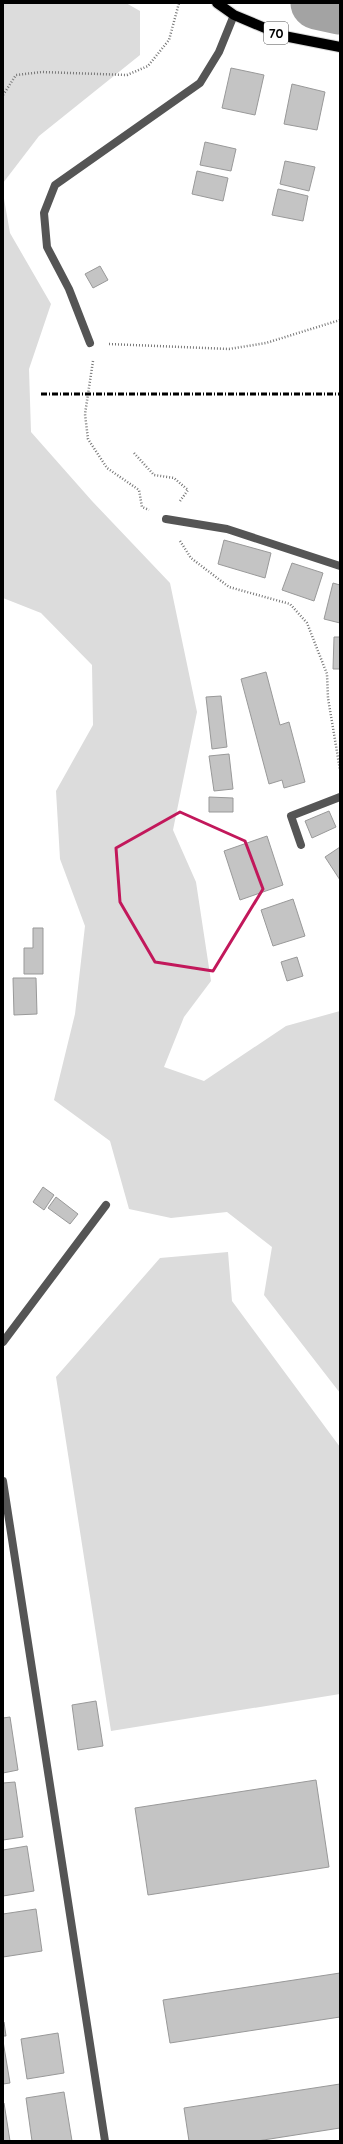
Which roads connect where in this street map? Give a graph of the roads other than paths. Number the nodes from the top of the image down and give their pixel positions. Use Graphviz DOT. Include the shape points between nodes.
graph roads {
  1 [pos="217,3"];
  2 [pos="234,15"];
  3 [pos="340,47"];
  4 [pos="90,343"];
  5 [pos="166,519"];
  6 [pos="340,566"];
  7 [pos="340,797"];
  8 [pos="301,845"];
  9 [pos="106,1205"];
  10 [pos="3,1342"];
  11 [pos="3,1481"];
  12 [pos="105,2141"];
  1 -- 2 [label="main road, 70"];
  2 -- 3 [label="main road, 70" via="284,36"];
  2 -- 4 [label="street" via="219,52 200,83 55,185 44,213 47,247 69,289"];
  5 -- 6 [label="street" via="227,529"];
  7 -- 8 [label="street" via="291,816"];
  9 -- 10 [label="street"];
  11 -- 12 [label="street"];
}
